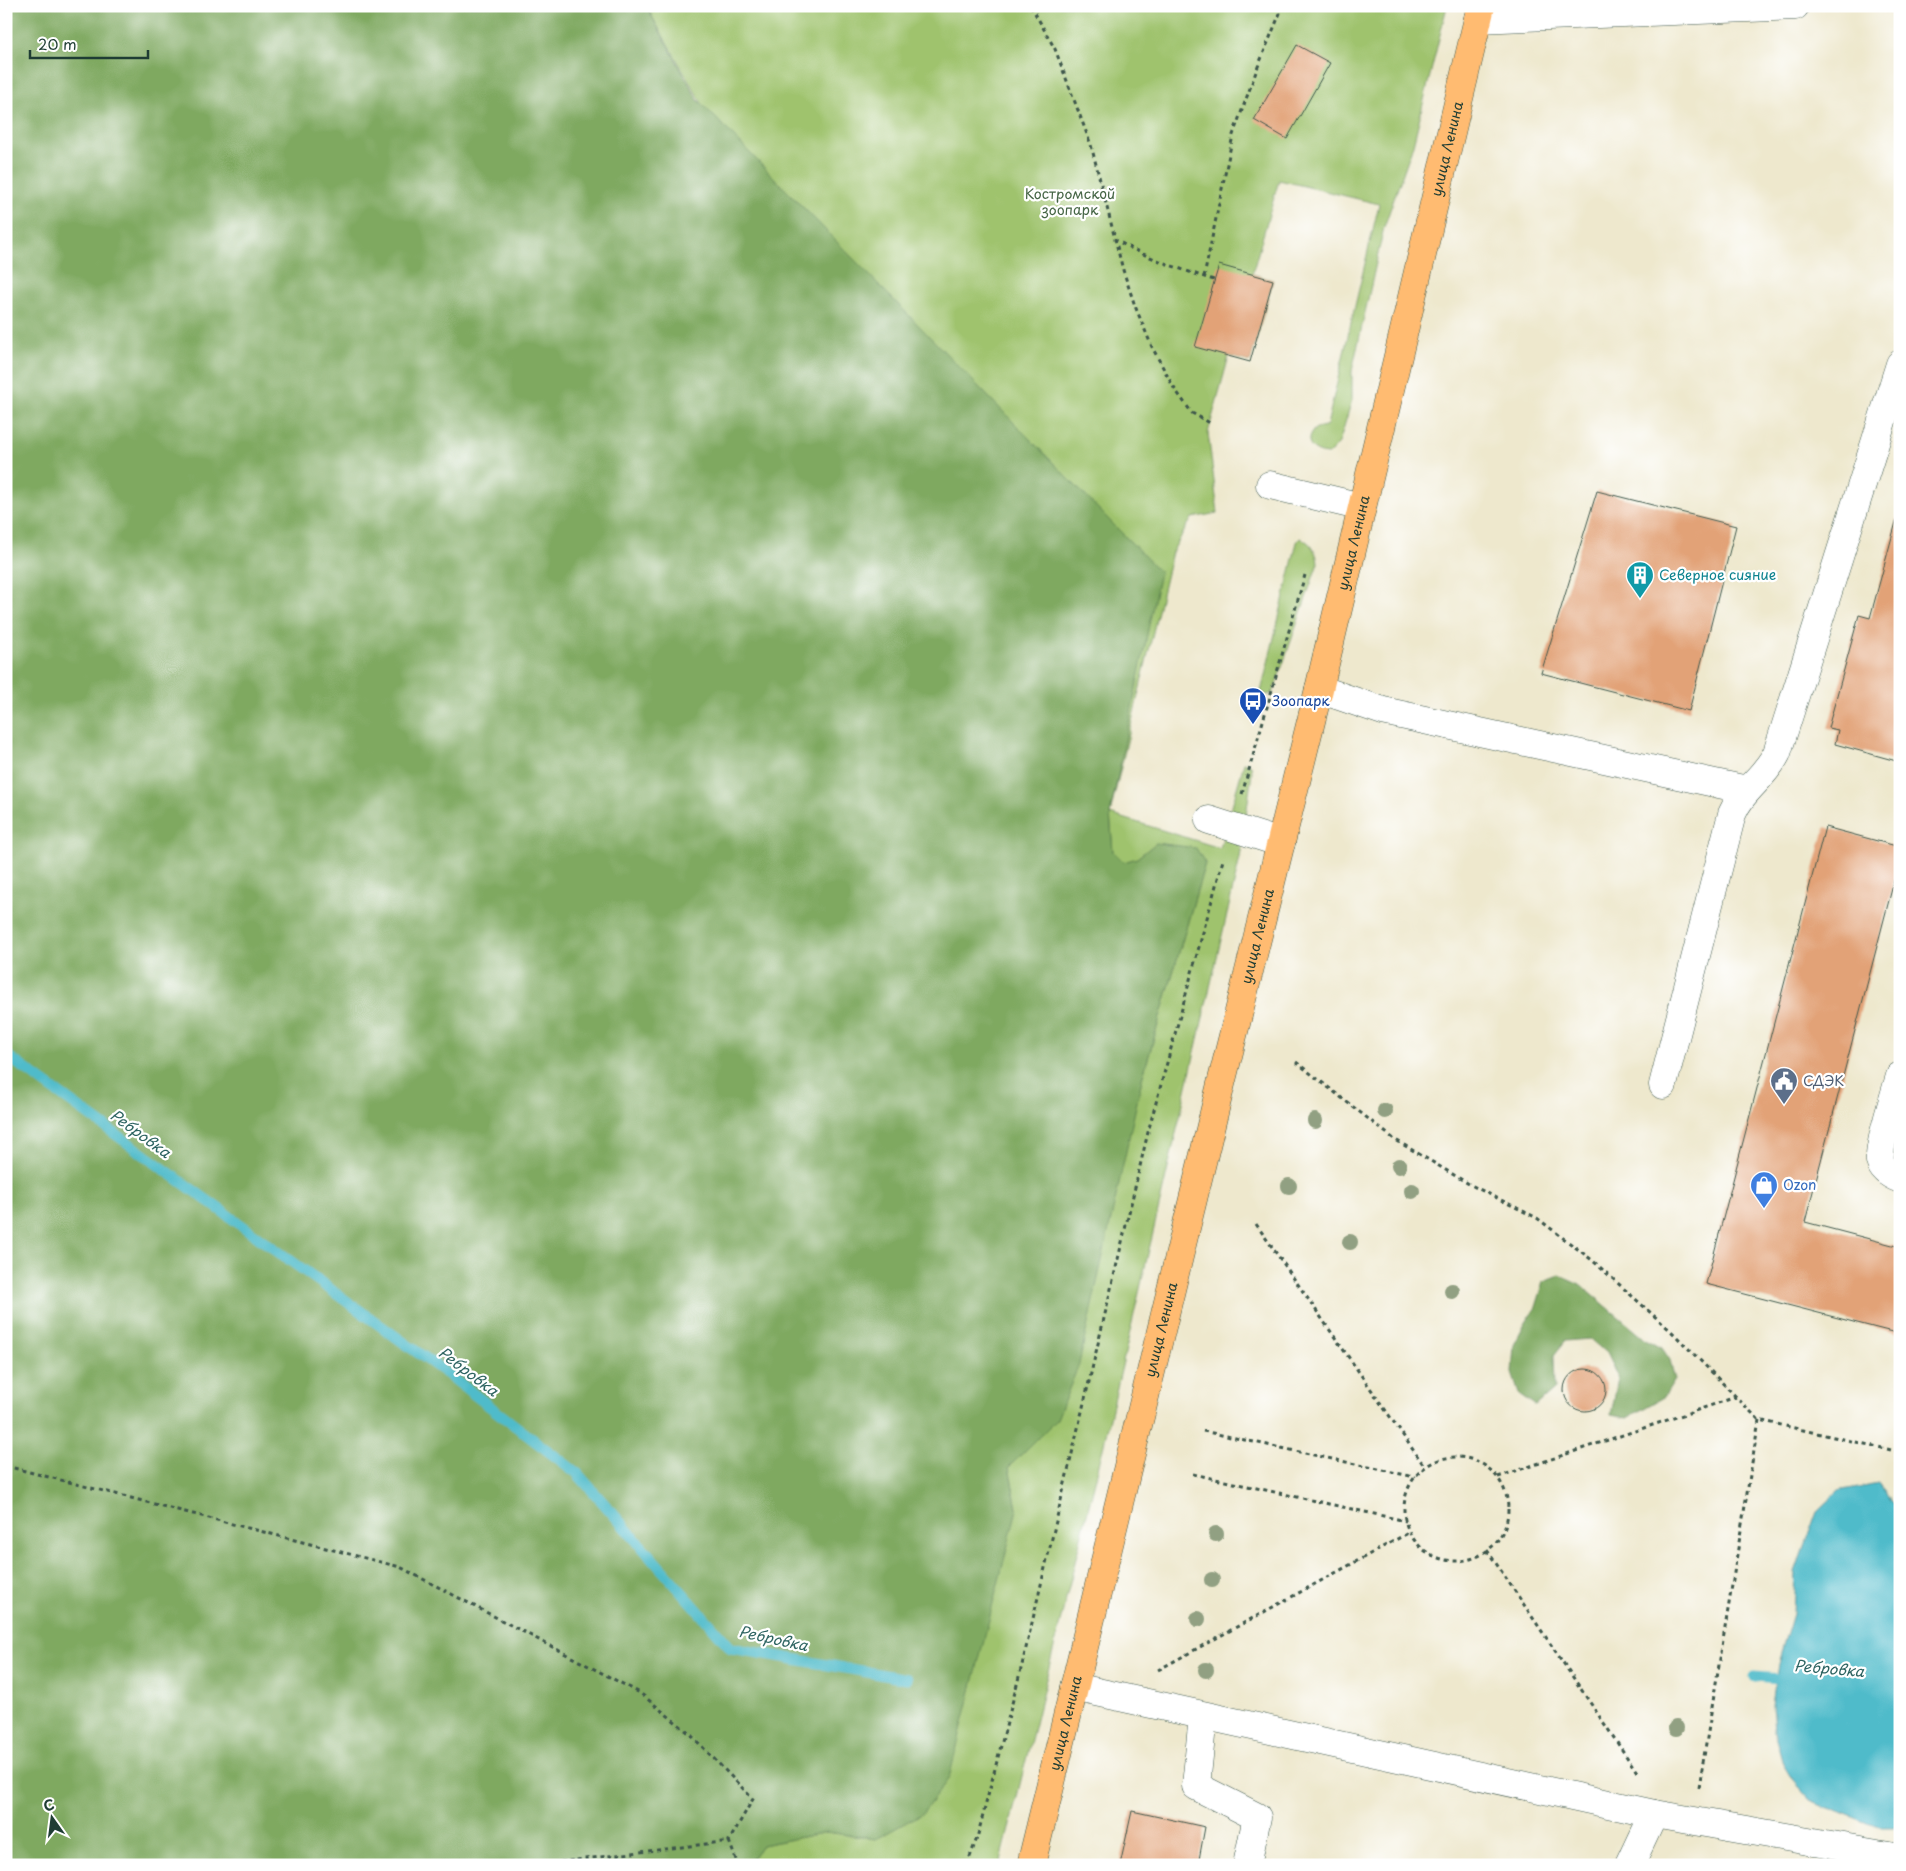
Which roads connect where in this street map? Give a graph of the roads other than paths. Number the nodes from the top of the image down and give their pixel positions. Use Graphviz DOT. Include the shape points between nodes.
graph roads {
  1 [pos="1795,6"];
  2 [pos="1480,13"];
  3 [pos="1900,364"];
  4 [pos="1891,419"];
  5 [pos="1270,485"];
  6 [pos="1362,507"];
  7 [pos="1319,689"];
  8 [pos="1747,790"];
  9 [pos="1221,824"];
  10 [pos="1281,843"];
  11 [pos="1900,1076"];
  12 [pos="1663,1085"];
  13 [pos="1900,1179"];
  14 [pos="1074,1687"];
  15 [pos="1203,1716"];
  16 [pos="1661,1815"];
  17 [pos="1900,1857"];
  18 [pos="1031,1865"];
  19 [pos="1247,1865"];
  20 [pos="1630,1865"];
  1 -- 2 [label="street"];
  2 -- 6 [label="main road, улица Ленина"];
  3 -- 4 [label="street"];
  4 -- 8 [label="street" via="1776,753 1770,766"];
  5 -- 6 [label="street"];
  6 -- 7 [label="main road, улица Ленина"];
  7 -- 8 [label="street" via="1383,711"];
  7 -- 10 [label="main road, улица Ленина"];
  8 -- 12 [label="street" via="1732,814"];
  9 -- 10 [label="street"];
  10 -- 14 [label="main road, улица Ленина"];
  11 -- 13 [label="street" via="1880,1162 1887,1174"];
  14 -- 15 [label="street"];
  14 -- 18 [label="main road, улица Ленина"];
  15 -- 16 [label="street"];
  15 -- 19 [label="street" via="1196,1786 1257,1817"];
  16 -- 17 [label="street"];
  16 -- 20 [label="street"];
}
